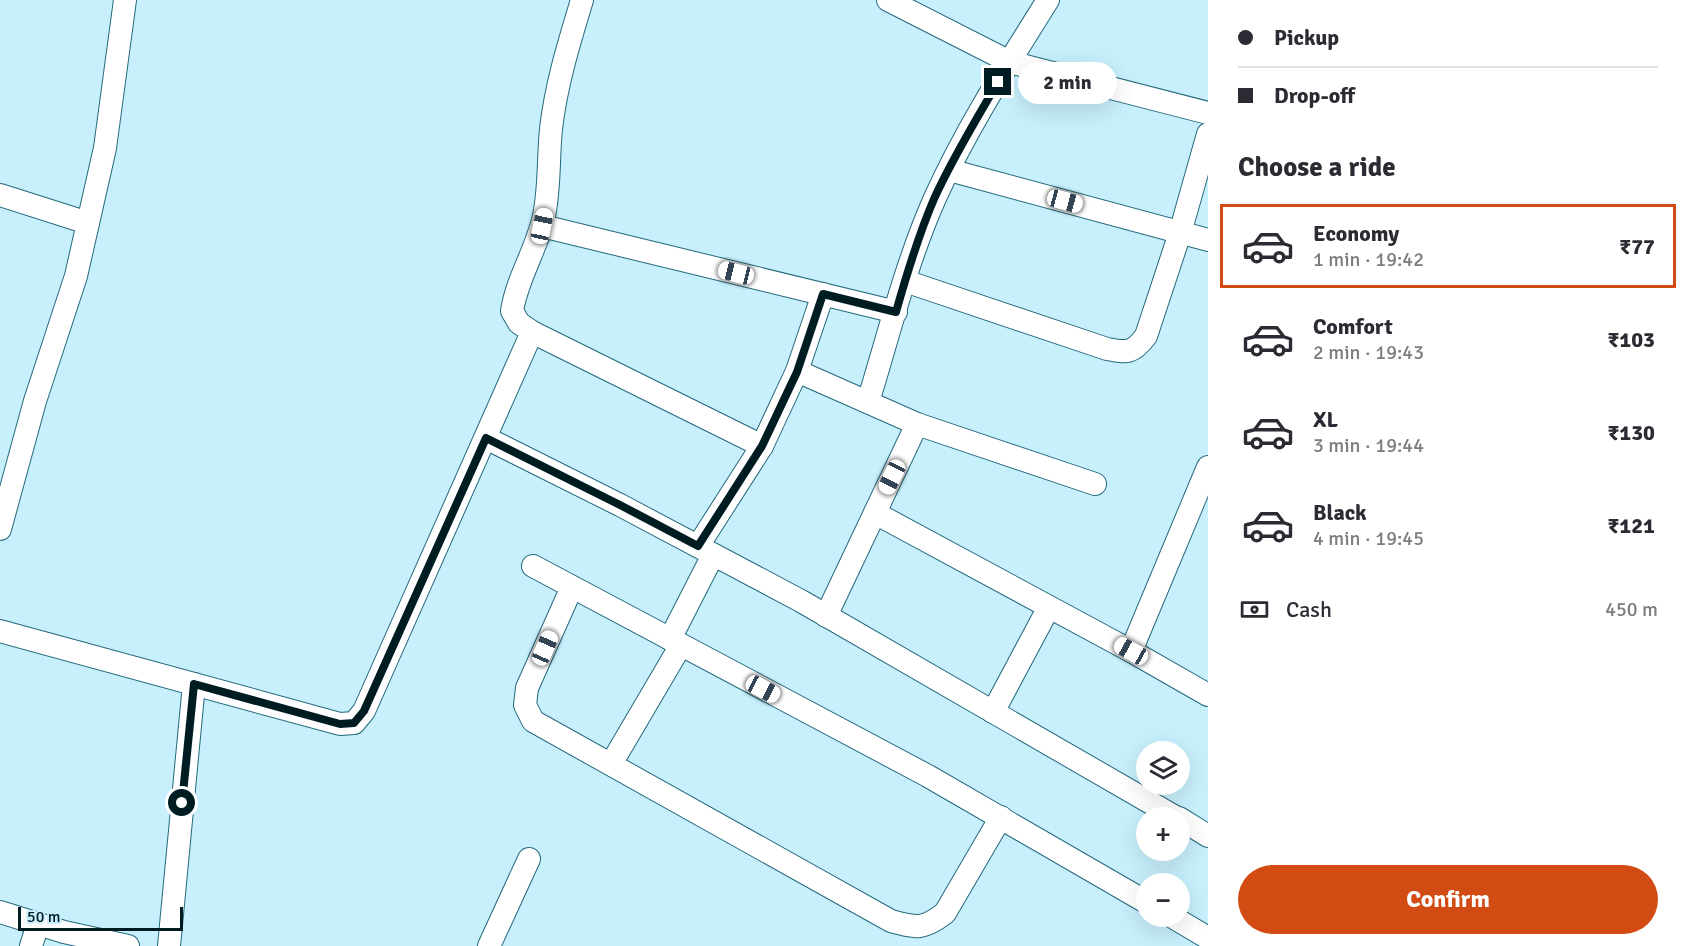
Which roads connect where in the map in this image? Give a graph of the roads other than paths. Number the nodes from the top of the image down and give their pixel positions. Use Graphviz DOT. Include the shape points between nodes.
graph roads {
  1 [pos="125,0"];
  2 [pos="582,0"];
  3 [pos="888,0"];
  4 [pos="1048,0"];
  5 [pos="1010,62"];
  6 [pos="1208,113"];
  7 [pos="1208,134"];
  8 [pos="949,170"];
  9 [pos="0,195"];
  10 [pos="88,224"];
  11 [pos="542,226"];
  12 [pos="1180,233"];
  13 [pos="1208,240"];
  14 [pos="905,281"];
  15 [pos="823,294"];
  16 [pos="896,312"];
  17 [pos="532,332"];
  18 [pos="797,372"];
  19 [pos="868,402"];
  20 [pos="917,424"];
  21 [pos="486,438"];
  22 [pos="762,446"];
  23 [pos="1208,467"];
  24 [pos="1095,484"];
  25 [pos="875,513"];
  26 [pos="0,528"];
  27 [pos="706,551"];
  28 [pos="533,566"];
  29 [pos="572,587"];
  30 [pos="1049,607"];
  31 [pos="826,616"];
  32 [pos="0,631"];
  33 [pos="675,642"];
  34 [pos="1131,651"];
  35 [pos="194,684"];
  36 [pos="1208,694"];
  37 [pos="993,712"];
  38 [pos="611,764"];
  39 [pos="1159,807"];
  40 [pos="1001,817"];
  41 [pos="1190,825"];
  42 [pos="1208,836"];
  43 [pos="529,859"];
  44 [pos="1136,896"];
  45 [pos="0,912"];
  46 [pos="38,924"];
  47 [pos="1190,927"];
  48 [pos="1208,938"];
  49 [pos="31,946"];
  50 [pos="128,946"];
  51 [pos="169,946"];
  52 [pos="489,946"];
  1 -- 10 [label="street" via="105,148"];
  2 -- 11 [label="street" via="561,72"];
  3 -- 5 [label="street"];
  4 -- 5 [label="street"];
  5 -- 6 [label="street"];
  5 -- 8 [label="street"];
  7 -- 12 [label="street"];
  8 -- 12 [label="street"];
  8 -- 14 [label="street"];
  9 -- 10 [label="street"];
  10 -- 26 [label="street"];
  11 -- 15 [label="street"];
  11 -- 17 [label="street" via="512,311 519,323"];
  12 -- 13 [label="street"];
  12 -- 14 [label="street" via="1146,336 1135,349 1122,352"];
  14 -- 16 [label="street"];
  15 -- 16 [label="street"];
  15 -- 18 [label="street"];
  16 -- 19 [label="street"];
  17 -- 21 [label="street"];
  17 -- 22 [label="street"];
  18 -- 19 [label="street"];
  18 -- 22 [label="street"];
  19 -- 20 [label="street"];
  20 -- 24 [label="street"];
  20 -- 25 [label="street"];
  21 -- 27 [label="street"];
  21 -- 35 [label="street" via="364,711 354,723 340,724"];
  22 -- 27 [label="street"];
  23 -- 34 [label="street"];
  25 -- 30 [label="street"];
  25 -- 31 [label="street"];
  27 -- 31 [label="street"];
  27 -- 33 [label="street"];
  28 -- 29 [label="street"];
  29 -- 33 [label="street"];
  29 -- 38 [label="street" via="527,688 525,705 533,721"];
  30 -- 34 [label="street"];
  30 -- 37 [label="street"];
  31 -- 37 [label="street"];
  32 -- 35 [label="street"];
  33 -- 38 [label="street"];
  33 -- 40 [label="street"];
  34 -- 36 [label="street"];
  35 -- 51 [label="street"];
  37 -- 39 [label="street"];
  38 -- 40 [label="street" via="891,921 915,928 930,924 945,913"];
  40 -- 44 [label="street"];
  41 -- 42 [label="street"];
  43 -- 52 [label="street"];
  45 -- 46 [label="street"];
  46 -- 49 [label="street"];
  46 -- 50 [label="street"];
  47 -- 48 [label="street"];
}
